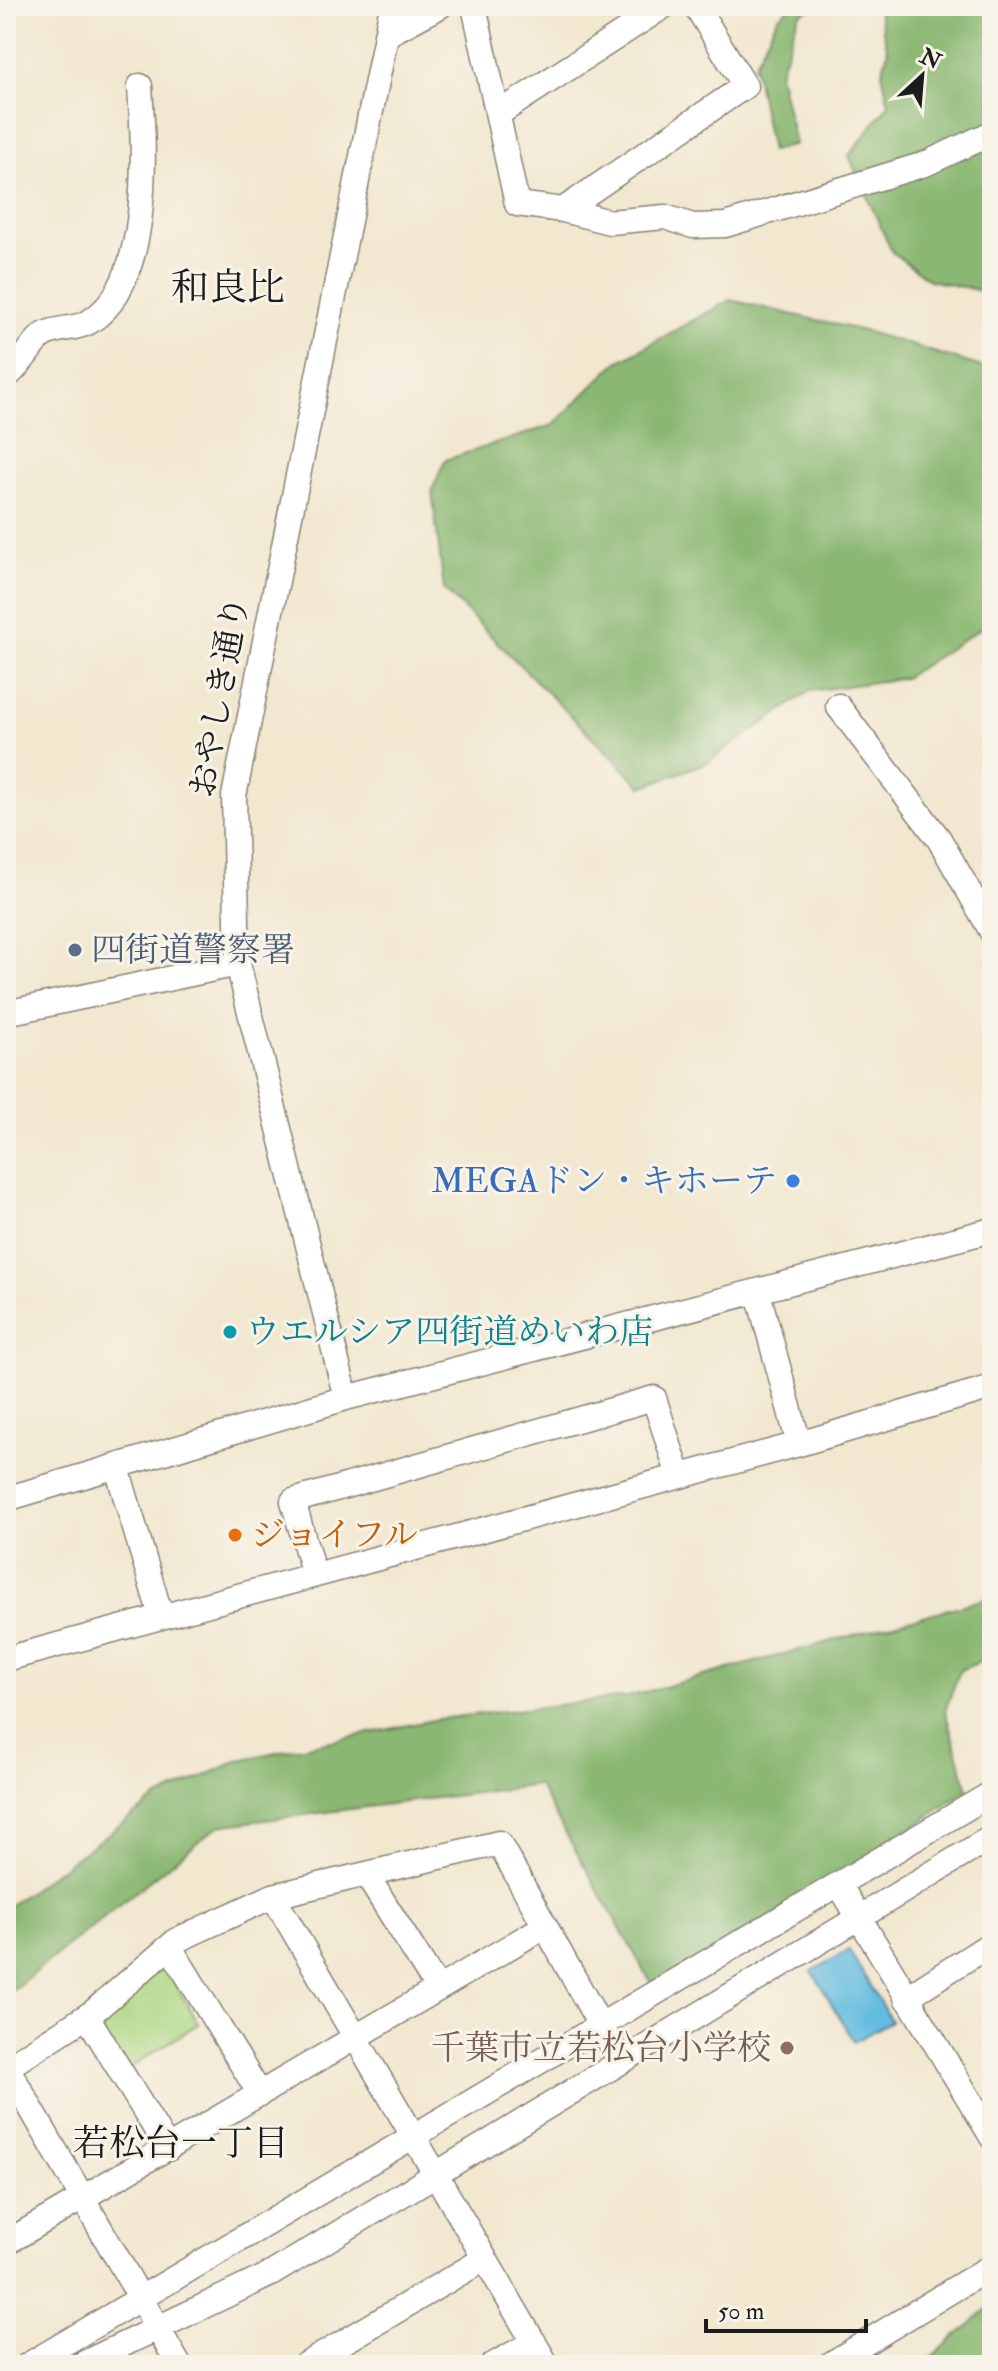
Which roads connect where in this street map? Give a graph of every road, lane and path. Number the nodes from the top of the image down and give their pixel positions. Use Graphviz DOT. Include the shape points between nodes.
graph roads {
  1 [pos="392,6"];
  2 [pos="440,6"];
  3 [pos="474,6"];
  4 [pos="664,6"];
  5 [pos="696,6"];
  6 [pos="386,35"];
  7 [pos="140,86"];
  8 [pos="498,114"];
  9 [pos="992,133"];
  10 [pos="563,210"];
  11 [pos="6,377"];
  12 [pos="838,706"];
  13 [pos="992,932"];
  14 [pos="238,964"];
  15 [pos="6,1013"];
  16 [pos="992,1230"];
  17 [pos="758,1293"];
  18 [pos="992,1387"];
  19 [pos="346,1398"];
  20 [pos="799,1444"];
  21 [pos="117,1468"];
  22 [pos="679,1476"];
  23 [pos="6,1499"];
  24 [pos="314,1575"];
  25 [pos="161,1616"];
  26 [pos="6,1659"];
  27 [pos="992,1793"];
  28 [pos="992,1837"];
  29 [pos="366,1874"];
  30 [pos="840,1886"];
  31 [pos="273,1896"];
  32 [pos="857,1918"];
  33 [pos="545,1926"];
  34 [pos="992,1943"];
  35 [pos="170,1947"];
  36 [pos="438,1989"];
  37 [pos="906,1998"];
  38 [pos="87,2016"];
  39 [pos="601,2026"];
  40 [pos="354,2038"];
  41 [pos="620,2061"];
  42 [pos="6,2067"];
  43 [pos="260,2094"];
  44 [pos="411,2137"];
  45 [pos="992,2137"];
  46 [pos="168,2149"];
  47 [pos="432,2173"];
  48 [pos="83,2199"];
  49 [pos="6,2243"];
  50 [pos="484,2259"];
  51 [pos="992,2266"];
  52 [pos="140,2297"];
  53 [pos="157,2328"];
  54 [pos="534,2342"];
  55 [pos="28,2365"];
  56 [pos="80,2365"];
  57 [pos="179,2365"];
  58 [pos="305,2365"];
  59 [pos="493,2365"];
  60 [pos="547,2365"];
  61 [pos="829,2365"];
  1 -- 6 [label="street, おやしき通り"];
  2 -- 6 [label="street"];
  3 -- 8 [label="street"];
  4 -- 8 [label="street"];
  5 -- 10 [label="street" via="745,86"];
  6 -- 14 [label="street, おやしき通り" via="234,796"];
  7 -- 11 [label="street" via="145,152 138,242 120,283 90,322 42,336"];
  8 -- 10 [label="street" via="517,204"];
  9 -- 10 [label="street" via="925,164 725,225 693,226 665,217 610,222"];
  12 -- 13 [label="street" via="939,839"];
  14 -- 15 [label="street"];
  14 -- 19 [label="street, おやしき通り"];
  16 -- 17 [label="street"];
  17 -- 19 [label="street"];
  17 -- 20 [label="street"];
  18 -- 20 [label="street"];
  19 -- 21 [label="street"];
  20 -- 22 [label="street"];
  21 -- 23 [label="street"];
  21 -- 25 [label="street"];
  22 -- 24 [label="street"];
  22 -- 24 [label="street" via="654,1398 293,1501"];
  24 -- 25 [label="street"];
  25 -- 26 [label="street"];
  27 -- 30 [label="street"];
  28 -- 32 [label="street"];
  29 -- 31 [label="street"];
  29 -- 33 [label="street" via="499,1843"];
  29 -- 36 [label="street"];
  30 -- 32 [label="street"];
  30 -- 39 [label="street"];
  31 -- 35 [label="street"];
  31 -- 40 [label="street"];
  32 -- 37 [label="street"];
  32 -- 41 [label="street"];
  33 -- 36 [label="street"];
  33 -- 39 [label="street"];
  34 -- 37 [label="street"];
  35 -- 38 [label="street"];
  35 -- 43 [label="street"];
  36 -- 40 [label="street"];
  37 -- 45 [label="street"];
  38 -- 42 [label="street"];
  38 -- 46 [label="street"];
  39 -- 41 [label="street"];
  39 -- 44 [label="street"];
  40 -- 43 [label="street"];
  40 -- 44 [label="street"];
  41 -- 47 [label="street"];
  42 -- 48 [label="street"];
  43 -- 46 [label="street"];
  44 -- 47 [label="street"];
  44 -- 52 [label="street"];
  46 -- 48 [label="street"];
  47 -- 50 [label="street"];
  47 -- 53 [label="street" via="271,2274"];
  48 -- 49 [label="street"];
  48 -- 52 [label="street"];
  50 -- 54 [label="street"];
  50 -- 58 [label="street"];
  51 -- 61 [label="street"];
  52 -- 53 [label="street"];
  52 -- 55 [label="street"];
  53 -- 56 [label="street"];
  53 -- 57 [label="street"];
  54 -- 59 [label="street"];
  54 -- 60 [label="street"];
}
